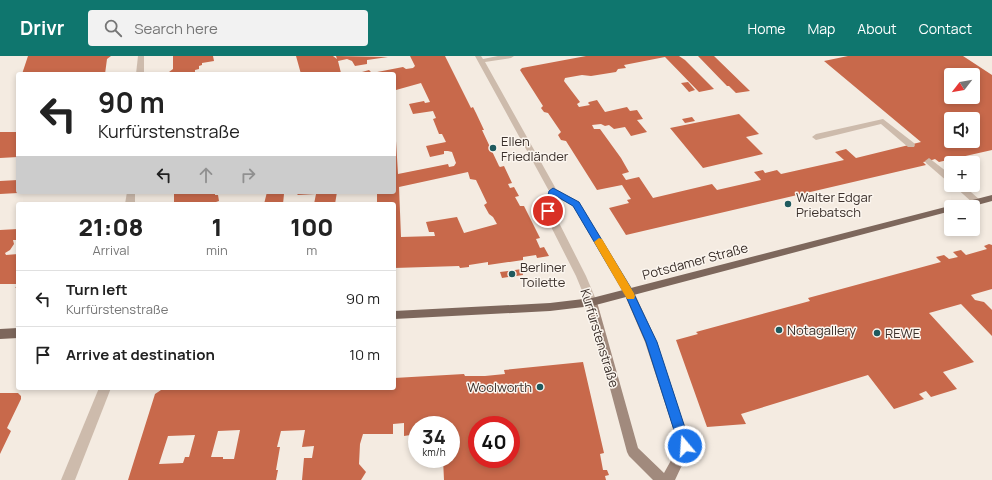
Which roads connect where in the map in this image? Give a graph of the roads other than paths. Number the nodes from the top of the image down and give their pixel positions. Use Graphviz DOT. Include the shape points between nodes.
graph roads {
  1 [pos="141,56"];
  2 [pos="511,56"];
  3 [pos="480,59"];
  4 [pos="140,72"];
  5 [pos="816,137"];
  6 [pos="911,145"];
  7 [pos="929,161"];
  8 [pos="944,174"];
  9 [pos="553,191"];
  10 [pos="965,192"];
  11 [pos="992,198"];
  12 [pos="975,200"];
  13 [pos="980,201"];
  14 [pos="944,210"];
  15 [pos="629,292"];
  16 [pos="592,302"];
  17 [pos="396,315"];
  18 [pos="16,333"];
  19 [pos="0,334"];
  20 [pos="104,390"];
  21 [pos="68,480"];
  22 [pos="662,480"];
  23 [pos="668,480"];
  1 -- 4 [label="street"];
  2 -- 3 [label="street"];
  3 -- 9 [label="street"];
  5 -- 6 [label="street" via="882,121"];
  7 -- 8 [label="street"];
  9 -- 15 [label="street" via="576,204"];
  9 -- 16 [label="street, Kurfürstenstraße" via="548,211"];
  10 -- 12 [label="street"];
  11 -- 13 [label="main road"];
  14 -- 15 [label="main road, Potsdamer Straße"];
  15 -- 16 [label="main road, Potsdamer Straße"];
  15 -- 23 [label="street" via="652,342 685,446"];
  16 -- 17 [label="main road, Potsdamer Straße" via="550,307"];
  16 -- 22 [label="street, Kurfürstenstraße" via="633,452"];
  18 -- 19 [label="main road"];
  20 -- 21 [label="street"];
}
